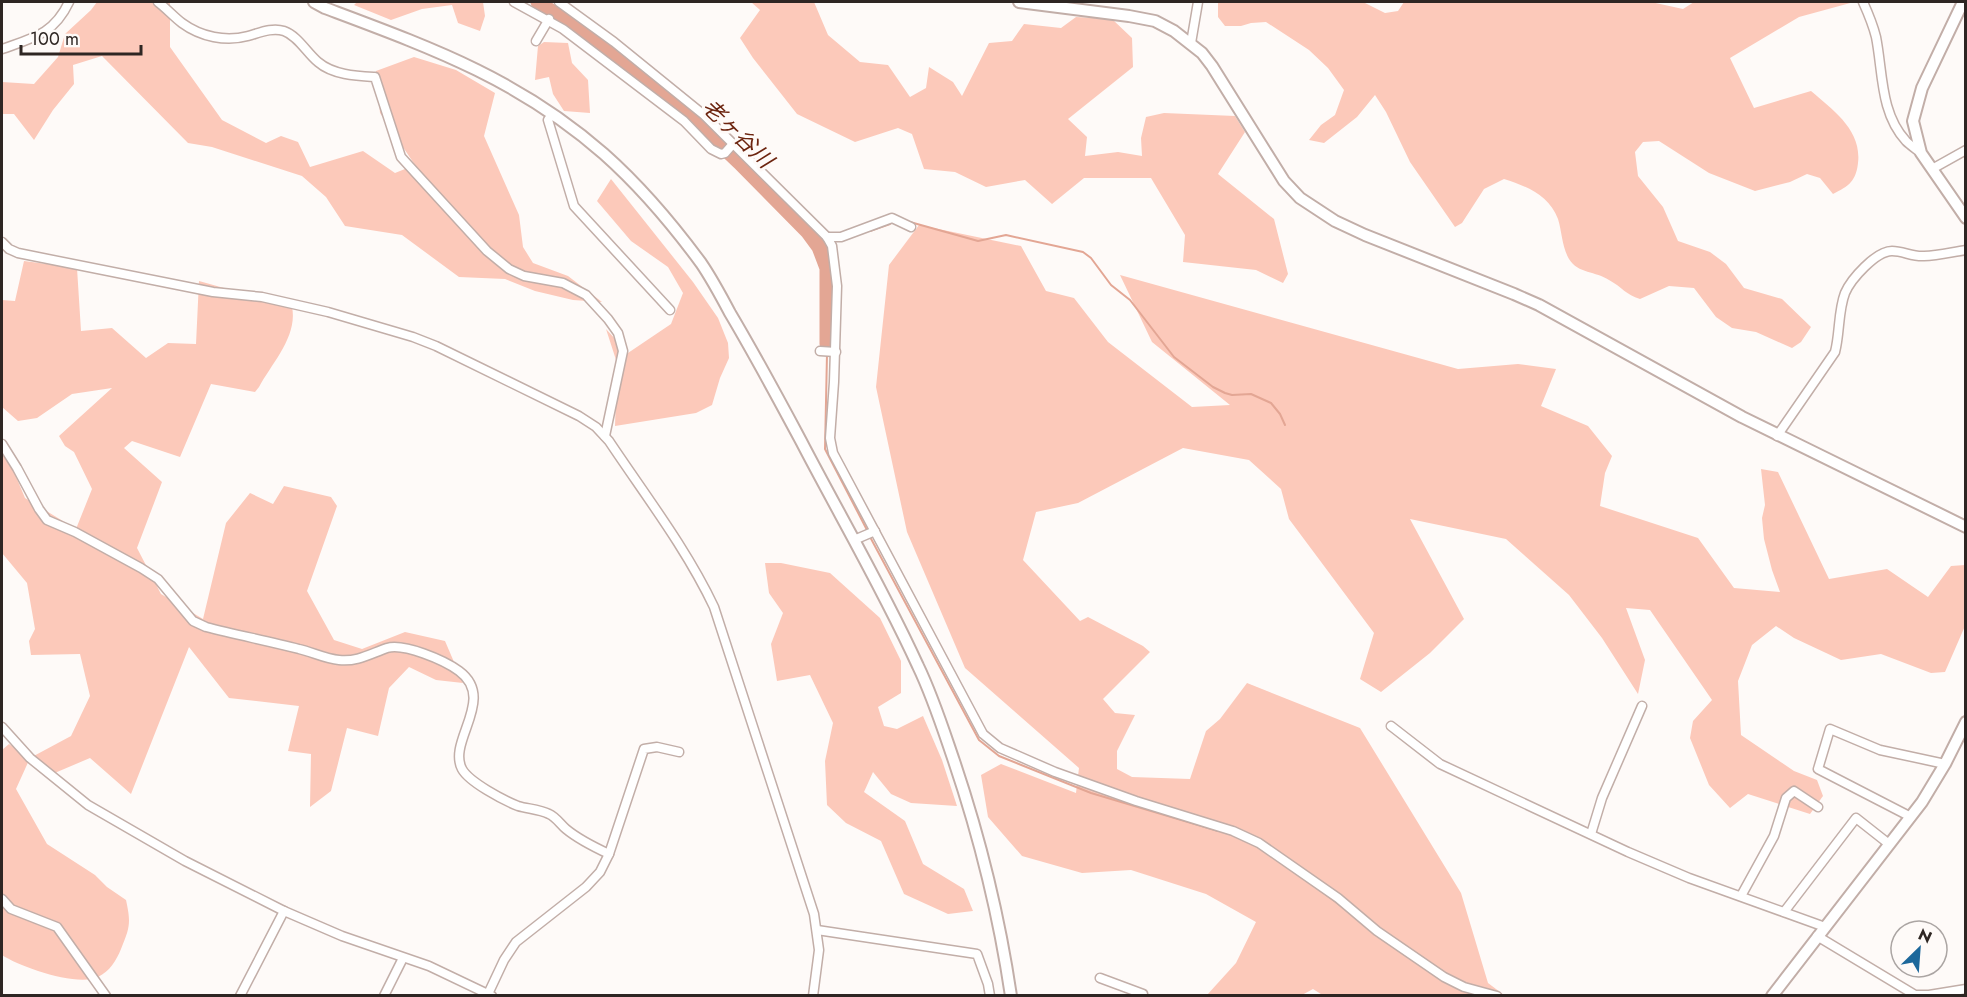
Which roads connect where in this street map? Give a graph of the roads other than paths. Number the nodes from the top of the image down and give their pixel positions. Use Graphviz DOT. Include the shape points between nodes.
graph roads {
  1 [pos="69,2"];
  2 [pos="158,2"];
  3 [pos="314,2"];
  4 [pos="514,2"];
  5 [pos="560,2"];
  6 [pos="1018,2"];
  7 [pos="1198,2"];
  8 [pos="1863,2"];
  9 [pos="1963,2"];
  10 [pos="549,19"];
  11 [pos="536,41"];
  12 [pos="1191,43"];
  13 [pos="2,50"];
  14 [pos="552,114"];
  15 [pos="732,145"];
  16 [pos="1965,150"];
  17 [pos="1921,153"];
  18 [pos="1932,169"];
  19 [pos="1965,218"];
  20 [pos="911,227"];
  21 [pos="829,241"];
  22 [pos="2,242"];
  23 [pos="1965,250"];
  24 [pos="670,310"];
  25 [pos="820,351"];
  26 [pos="836,352"];
  27 [pos="1777,435"];
  28 [pos="605,436"];
  29 [pos="2,444"];
  30 [pos="1965,527"];
  31 [pos="873,532"];
  32 [pos="858,538"];
  33 [pos="1642,706"];
  34 [pos="1965,722"];
  35 [pos="1391,726"];
  36 [pos="2,727"];
  37 [pos="680,752"];
  38 [pos="1945,764"];
  39 [pos="1818,807"];
  40 [pos="1911,817"];
  41 [pos="1591,834"];
  42 [pos="1889,844"];
  43 [pos="609,854"];
  44 [pos="1741,896"];
  45 [pos="2,899"];
  46 [pos="284,911"];
  47 [pos="1785,912"];
  48 [pos="1825,927"];
  49 [pos="817,930"];
  50 [pos="1817,936"];
  51 [pos="403,958"];
  52 [pos="1100,978"];
  53 [pos="1965,989"];
  54 [pos="490,995"];
  55 [pos="106,996"];
  56 [pos="240,996"];
  57 [pos="384,996"];
  58 [pos="813,996"];
  59 [pos="990,996"];
  60 [pos="1011,996"];
  61 [pos="1143,996"];
  62 [pos="1497,996"];
  63 [pos="1772,996"];
  1 -- 13 [label="street" via="52,27"];
  2 -- 28 [label="street" via="180,22 204,34 221,39 272,30 285,32 320,64 340,73 375,77 401,157 487,251 524,276 562,283 586,295 618,333 623,351"];
  3 -- 14 [label="street" via="443,53 497,79"];
  4 -- 10 [label="street"];
  5 -- 15 [label="street" via="704,115"];
  6 -- 12 [label="street" via="1155,21"];
  7 -- 12 [label="street"];
  8 -- 17 [label="street" via="1876,38 1888,107 1905,140"];
  9 -- 17 [label="street" via="1922,88 1913,121"];
  10 -- 11 [label="street"];
  10 -- 15 [label="street" via="684,121 711,149 721,154"];
  12 -- 27 [label="street" via="1226,86 1284,180 1318,211 1365,235 1539,305"];
  14 -- 24 [label="street" via="548,120 574,206"];
  14 -- 32 [label="street" via="605,155 659,210 703,266"];
  15 -- 21 [label="street"];
  16 -- 18 [label="street"];
  17 -- 18 [label="street"];
  18 -- 19 [label="street"];
  20 -- 21 [label="street" via="892,218"];
  21 -- 26 [label="street" via="837,286"];
  22 -- 28 [label="street" via="18,252 213,292 302,305 413,337 579,416"];
  23 -- 27 [label="street" via="1922,256 1882,253 1855,278 1841,307 1835,352"];
  25 -- 26 [label="street"];
  26 -- 31 [label="street" via="830,438 833,453"];
  27 -- 30 [label="street"];
  28 -- 49 [label="street" via="684,554 714,607"];
  29 -- 43 [label="street" via="47,520 158,579 193,621 336,660 354,661 399,647 429,655 458,671 473,692 471,715 459,753 463,772 495,795 551,814 579,838"];
  31 -- 32 [label="street"];
  31 -- 62 [label="street" via="990,741 1054,772 1259,843 1444,977"];
  32 -- 60 [label="street" via="938,714 970,808 990,881"];
  33 -- 41 [label="street" via="1602,798"];
  34 -- 38 [label="street"];
  35 -- 41 [label="street" via="1440,764"];
  36 -- 46 [label="street" via="30,758 88,805 185,861"];
  37 -- 43 [label="street" via="657,747 645,749"];
  38 -- 40 [label="street"];
  38 -- 40 [label="street" via="1880,750 1830,729 1818,769"];
  39 -- 44 [label="street" via="1794,791 1786,798 1774,836"];
  40 -- 42 [label="street"];
  41 -- 44 [label="street" via="1689,878"];
  42 -- 47 [label="street" via="1856,818"];
  42 -- 48 [label="street"];
  43 -- 54 [label="street" via="586,887 516,942"];
  44 -- 47 [label="street"];
  45 -- 55 [label="street" via="11,909 57,927"];
  46 -- 51 [label="street"];
  46 -- 56 [label="street"];
  47 -- 48 [label="street"];
  48 -- 50 [label="street"];
  49 -- 58 [label="street" via="819,950"];
  49 -- 59 [label="street" via="977,954"];
  50 -- 53 [label="street" via="1915,995"];
  50 -- 63 [label="street"];
  51 -- 54 [label="street"];
  51 -- 57 [label="street"];
  52 -- 61 [label="street"];
}
